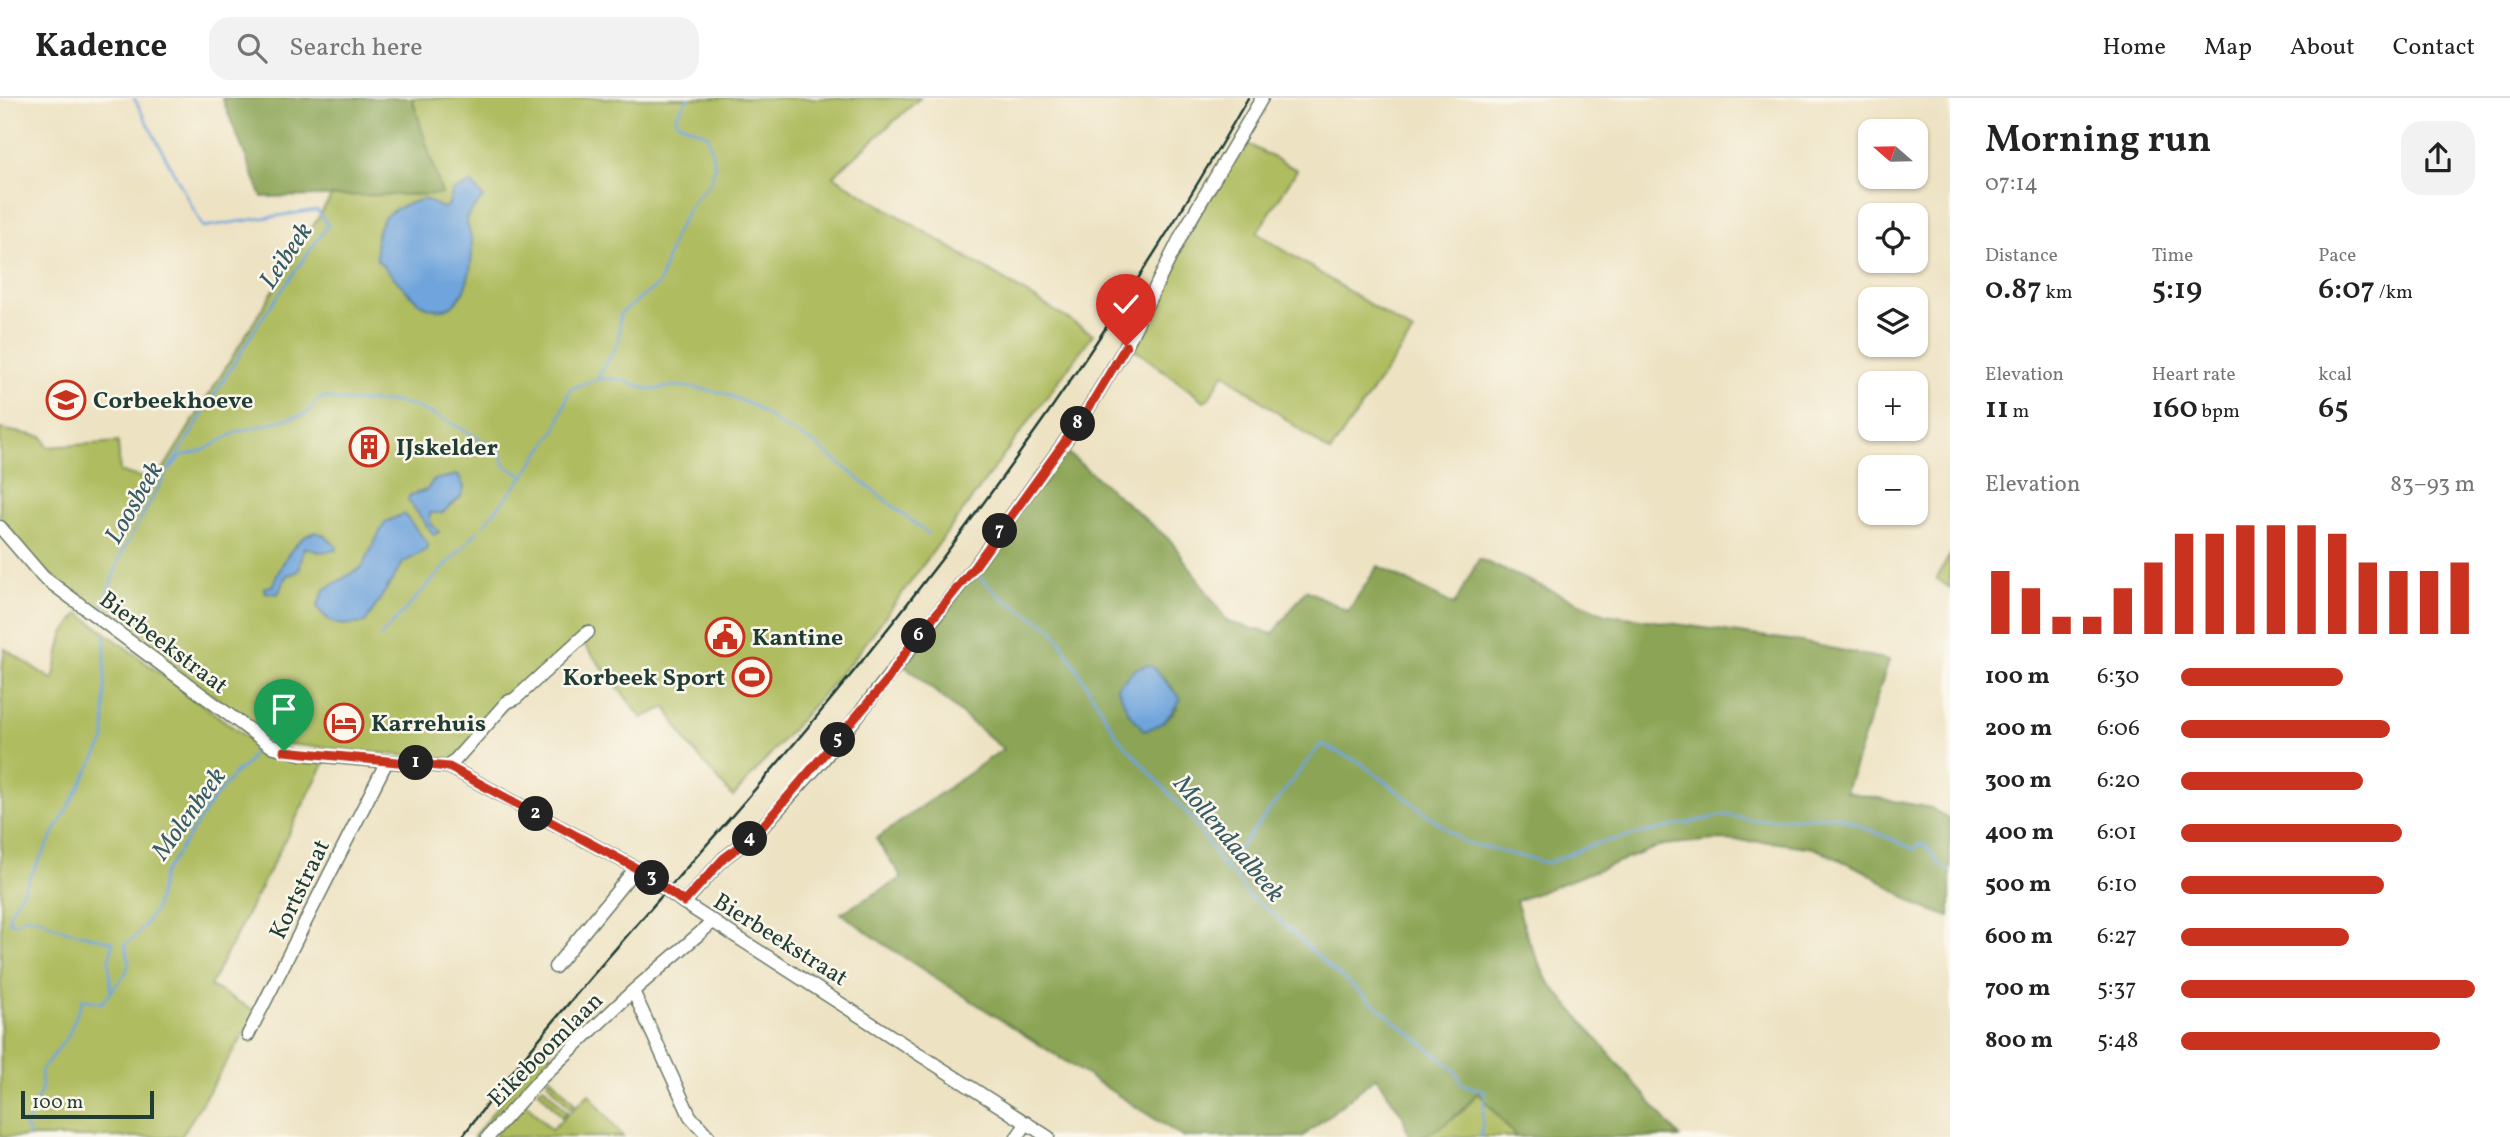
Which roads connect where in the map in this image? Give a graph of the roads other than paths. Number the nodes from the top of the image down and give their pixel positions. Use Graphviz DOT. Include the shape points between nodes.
graph roads {
  1 [pos="1262,98"];
  2 [pos="0,527"];
  3 [pos="588,632"];
  4 [pos="387,761"];
  5 [pos="449,767"];
  6 [pos="636,868"];
  7 [pos="684,902"];
  8 [pos="714,921"];
  9 [pos="555,967"];
  10 [pos="633,991"];
  11 [pos="248,1035"];
  12 [pos="1027,1123"];
  13 [pos="488,1137"];
  14 [pos="709,1137"];
  15 [pos="1017,1137"];
  16 [pos="1048,1137"];
  1 -- 7 [label="street" via="1087,411 975,566 822,761 756,834 724,858"];
  2 -- 4 [label="street, Bierbeekstraat" via="43,577 262,741 284,751"];
  3 -- 5 [label="street" via="507,702"];
  4 -- 5 [label="street, Bierbeekstraat"];
  4 -- 11 [label="street, Kortstraat"];
  5 -- 6 [label="street, Bierbeekstraat"];
  6 -- 7 [label="street, Bierbeekstraat"];
  6 -- 9 [label="street"];
  7 -- 8 [label="street, Bierbeekstraat"];
  8 -- 10 [label="street, Eikeboomlaan"];
  8 -- 12 [label="street, Bierbeekstraat"];
  10 -- 13 [label="street, Eikeboomlaan" via="541,1078"];
  10 -- 14 [label="street, Eikeboomlaan" via="690,1116"];
  12 -- 15 [label="street"];
  12 -- 16 [label="street, Bierbeekstraat"];
}
